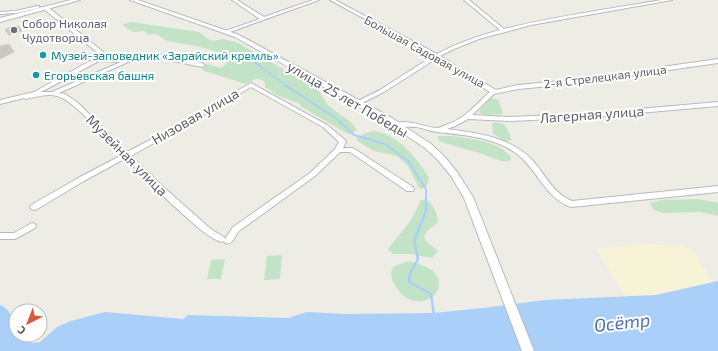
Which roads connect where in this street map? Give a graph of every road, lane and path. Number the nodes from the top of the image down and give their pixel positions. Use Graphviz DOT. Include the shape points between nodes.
graph roads {
  1 [pos="77,0"];
  2 [pos="133,0"];
  3 [pos="234,0"];
  4 [pos="317,0"];
  5 [pos="332,0"];
  6 [pos="466,0"];
  7 [pos="670,0"];
  8 [pos="31,1"];
  9 [pos="40,8"];
  10 [pos="0,14"];
  11 [pos="262,19"];
  12 [pos="0,20"];
  13 [pos="503,30"];
  14 [pos="227,32"];
  15 [pos="438,57"];
  16 [pos="99,59"];
  17 [pos="127,61"];
  18 [pos="718,61"];
  19 [pos="202,65"];
  20 [pos="55,92"];
  21 [pos="493,92"];
  22 [pos="26,97"];
  23 [pos="0,102"];
  24 [pos="358,103"];
  25 [pos="718,104"];
  26 [pos="467,117"];
  27 [pos="397,125"];
  28 [pos="437,130"];
  29 [pos="340,150"];
  30 [pos="125,155"];
  31 [pos="410,189"];
  32 [pos="718,189"];
  33 [pos="34,208"];
  34 [pos="32,226"];
  35 [pos="0,236"];
  36 [pos="528,351"];
  1 -- 9 [label="main road"];
  2 -- 14 [label="main road, улица 25 лет Победы"];
  3 -- 11 [label="street"];
  4 -- 11 [label="street"];
  5 -- 15 [label="street, Большая Садовая улица"];
  6 -- 13 [label="street"];
  7 -- 13 [label="street"];
  8 -- 9 [label="street"];
  9 -- 10 [label="street"];
  9 -- 12 [label="main road"];
  9 -- 16 [label="street" via="47,8 100,52 102,54"];
  11 -- 14 [label="street"];
  13 -- 15 [label="street" via="453,48"];
  14 -- 24 [label="main road, улица 25 лет Победы"];
  15 -- 21 [label="street, Большая Садовая улица"];
  15 -- 24 [label="street"];
  16 -- 17 [label="street"];
  16 -- 22 [label="street"];
  17 -- 19 [label="street" via="154,55"];
  17 -- 20 [label="street"];
  18 -- 21 [label="street, 2-я Стрелецкая улица"];
  20 -- 22 [label="street"];
  20 -- 30 [label="street, Музейная улица" via="75,103"];
  21 -- 26 [label="street"];
  22 -- 23 [label="street"];
  24 -- 27 [label="main road, улица 25 лет Победы"];
  25 -- 26 [label="street, Лагерная улица" via="593,115 511,119"];
  26 -- 28 [label="street"];
  27 -- 28 [label="street" via="415,125"];
  27 -- 36 [label="main road, улица 25 лет Победы" via="441,158 468,197"];
  28 -- 32 [label="street" via="488,138 518,152 538,172 556,197 571,204"];
  29 -- 30 [label="street, Низовая улица" via="343,142 326,126 251,84 183,125"];
  29 -- 30 [label="street, Музейная улица" via="225,240 210,232"];
  29 -- 31 [label="street" via="351,150"];
  30 -- 33 [label="street, Низовая улица"];
  34 -- 35 [label="street" via="15,236"];
}
